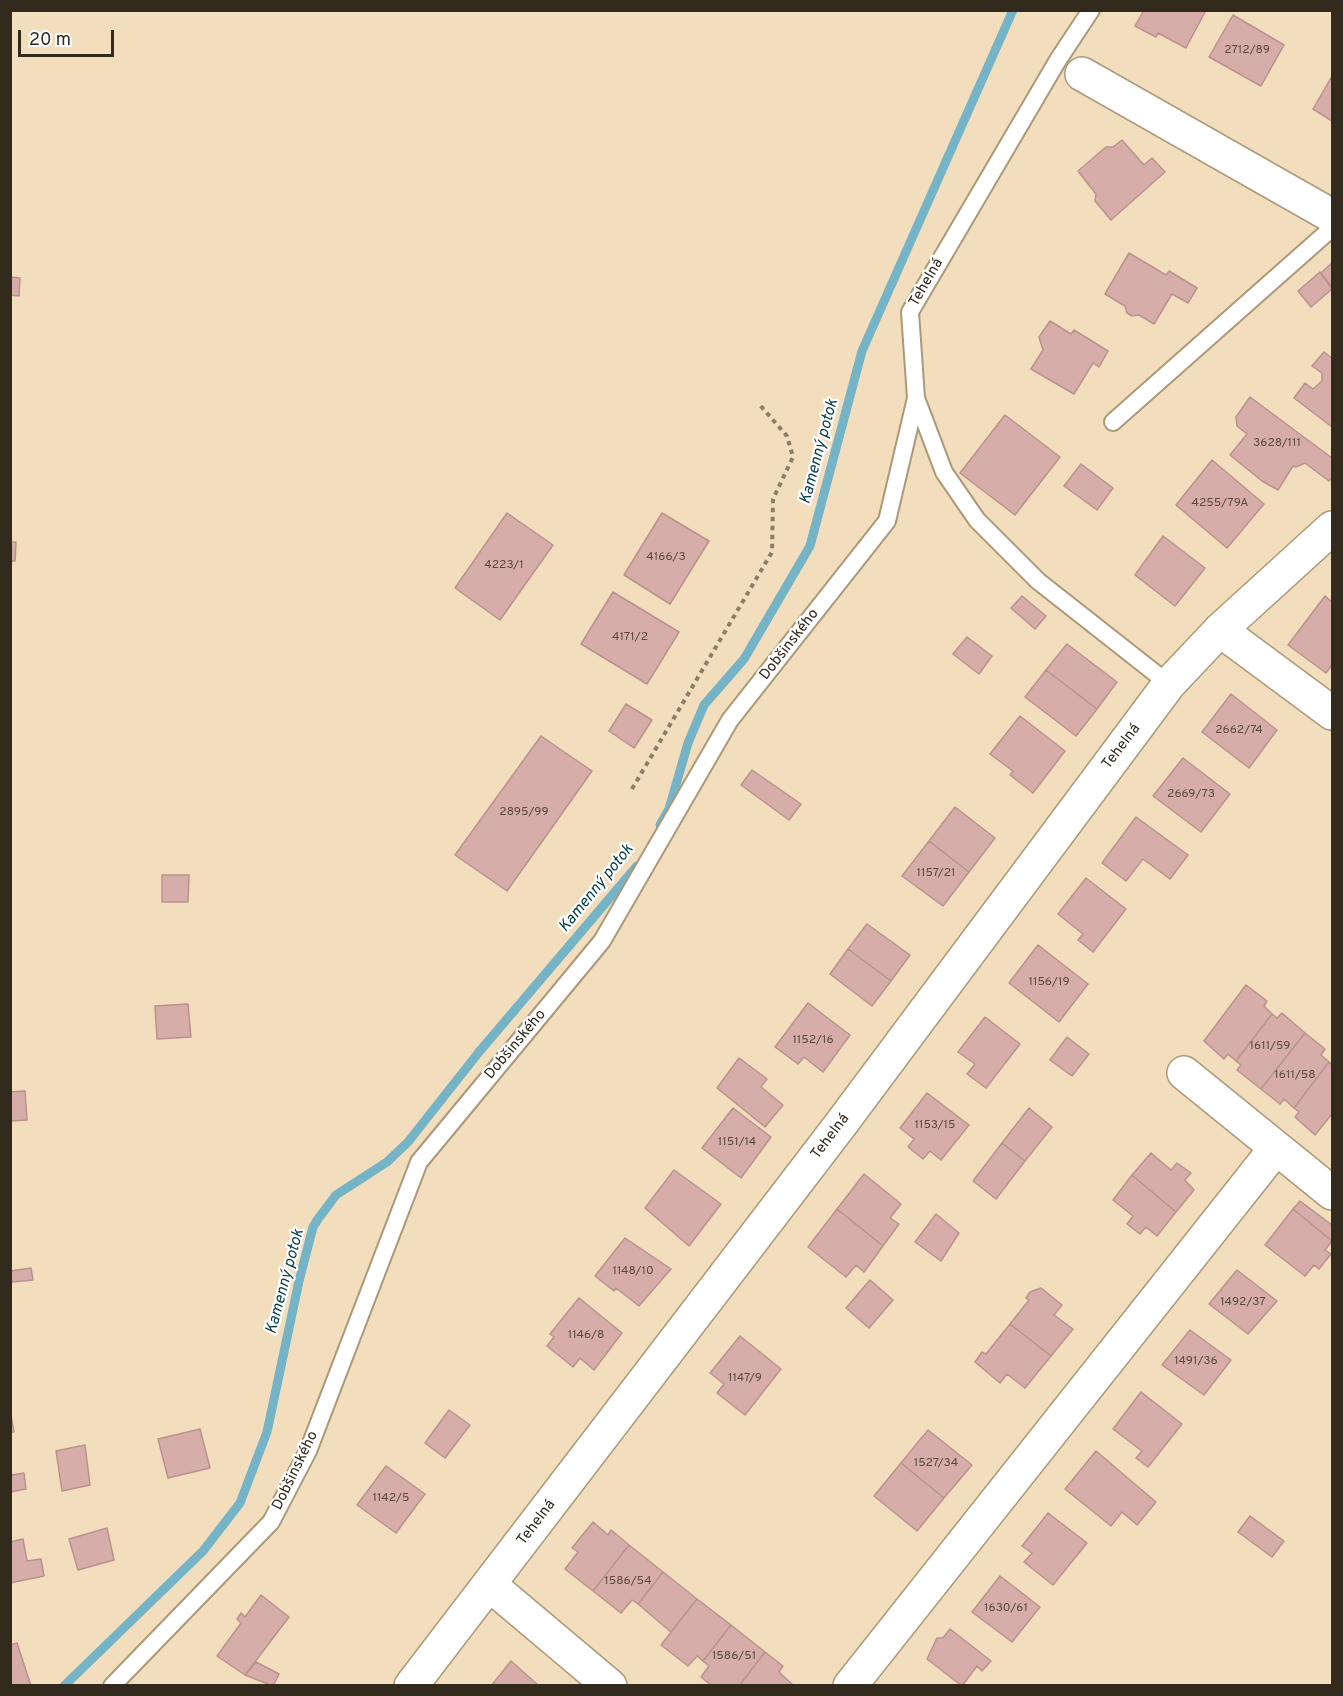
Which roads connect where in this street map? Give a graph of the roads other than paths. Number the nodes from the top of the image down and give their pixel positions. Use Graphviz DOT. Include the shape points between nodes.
graph roads {
  1 [pos="1091,10"];
  2 [pos="1070,67"];
  3 [pos="1332,216"];
  4 [pos="1332,228"];
  5 [pos="916,398"];
  6 [pos="1113,422"];
  7 [pos="1332,528"];
  8 [pos="1220,630"];
  9 [pos="1169,684"];
  10 [pos="1332,713"];
  11 [pos="1184,1072"];
  12 [pos="1276,1148"];
  13 [pos="1332,1193"];
  14 [pos="489,1585"];
  15 [pos="112,1686"];
  16 [pos="411,1686"];
  17 [pos="610,1686"];
  18 [pos="850,1686"];
  1 -- 2 [label="lane, Tehelná"];
  2 -- 3 [label="street"];
  2 -- 5 [label="lane, Tehelná" via="909,312"];
  4 -- 6 [label="lane"];
  5 -- 9 [label="lane, Tehelná" via="944,472 977,520 1038,580"];
  5 -- 15 [label="lane, Dobšinského" via="887,521 730,720 602,941 418,1162 308,1451 271,1521"];
  7 -- 8 [label="street, Tehelná"];
  8 -- 9 [label="street, Tehelná"];
  8 -- 10 [label="street"];
  9 -- 14 [label="street, Tehelná" via="841,1124"];
  11 -- 12 [label="street"];
  12 -- 13 [label="street"];
  12 -- 18 [label="street"];
  14 -- 16 [label="street, Tehelná"];
  14 -- 17 [label="street"];
}
